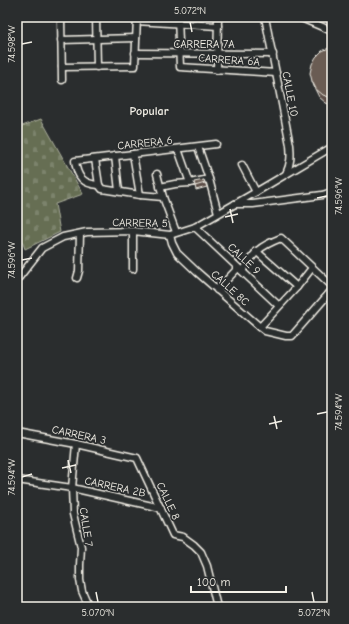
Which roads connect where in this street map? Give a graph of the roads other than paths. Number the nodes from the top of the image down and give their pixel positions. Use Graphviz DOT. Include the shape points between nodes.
graph roads {
  1 [pos="61,17"];
  2 [pos="96,17"];
  3 [pos="266,17"];
  4 [pos="298,17"];
  5 [pos="218,18"];
  6 [pos="136,19"];
  7 [pos="178,20"];
  8 [pos="218,26"];
  9 [pos="332,31"];
  10 [pos="136,38"];
  11 [pos="96,39"];
  12 [pos="61,40"];
  13 [pos="135,53"];
  14 [pos="179,53"];
  15 [pos="217,54"];
  16 [pos="272,54"];
  17 [pos="62,67"];
  18 [pos="97,67"];
  19 [pos="217,70"];
  20 [pos="276,73"];
  21 [pos="62,80"];
  22 [pos="216,144"];
  23 [pos="198,147"];
  24 [pos="332,147"];
  25 [pos="178,149"];
  26 [pos="133,154"];
  27 [pos="115,156"];
  28 [pos="95,159"];
  29 [pos="242,165"];
  30 [pos="157,174"];
  31 [pos="286,174"];
  32 [pos="209,179"];
  33 [pos="190,183"];
  34 [pos="100,187"];
  35 [pos="160,187"];
  36 [pos="119,191"];
  37 [pos="256,192"];
  38 [pos="332,192"];
  39 [pos="140,195"];
  40 [pos="163,197"];
  41 [pos="234,204"];
  42 [pos="218,213"];
  43 [pos="195,226"];
  44 [pos="133,231"];
  45 [pos="176,232"];
  46 [pos="80,234"];
  47 [pos="170,235"];
  48 [pos="256,251"];
  49 [pos="312,268"];
  50 [pos="133,269"];
  51 [pos="240,269"];
  52 [pos="77,278"];
  53 [pos="17,280"];
  54 [pos="332,286"];
  55 [pos="297,287"];
  56 [pos="217,290"];
  57 [pos="332,290"];
  58 [pos="279,306"];
  59 [pos="260,327"];
  60 [pos="17,432"];
  61 [pos="76,444"];
  62 [pos="137,458"];
  63 [pos="17,480"];
  64 [pos="72,488"];
  65 [pos="161,508"];
  66 [pos="89,607"];
  67 [pos="217,607"];
  1 -- 12 [label="street"];
  2 -- 11 [label="street"];
  3 -- 16 [label="street, CALLE 10"];
  4 -- 9 [label="street"];
  5 -- 8 [label="street"];
  6 -- 7 [label="street"];
  6 -- 10 [label="street"];
  7 -- 8 [label="street"];
  7 -- 14 [label="street"];
  8 -- 15 [label="street"];
  10 -- 11 [label="street"];
  10 -- 13 [label="street"];
  11 -- 12 [label="street"];
  11 -- 18 [label="street"];
  12 -- 17 [label="street"];
  13 -- 14 [label="street, CARRERA 7A"];
  13 -- 18 [label="street" via="135,66"];
  14 -- 15 [label="street, CARRERA 7A"];
  14 -- 19 [label="street, CARRERA 6A" via="180,67"];
  15 -- 16 [label="street, CARRERA 7A"];
  15 -- 19 [label="street"];
  16 -- 20 [label="street, CALLE 10"];
  17 -- 18 [label="street"];
  17 -- 21 [label="street"];
  19 -- 20 [label="street, CARRERA 6A"];
  20 -- 31 [label="street, CALLE 10" via="290,145 291,156"];
  22 -- 23 [label="street, CARRERA 6"];
  23 -- 25 [label="street, CARRERA 6"];
  23 -- 32 [label="street"];
  24 -- 31 [label="street, CARRERA 5"];
  25 -- 26 [label="street, CARRERA 6"];
  25 -- 33 [label="street"];
  26 -- 27 [label="street, CARRERA 6"];
  26 -- 39 [label="street"];
  27 -- 28 [label="street, CARRERA 6"];
  27 -- 36 [label="street"];
  28 -- 34 [label="street"];
  28 -- 34 [label="street, CARRERA 6" via="75,161 76,169 85,182"];
  29 -- 37 [label="street"];
  30 -- 35 [label="street"];
  31 -- 37 [label="street, CARRERA 5"];
  32 -- 33 [label="street"];
  32 -- 42 [label="street"];
  33 -- 35 [label="street"];
  34 -- 36 [label="street"];
  35 -- 40 [label="street"];
  36 -- 39 [label="street"];
  37 -- 41 [label="street, CARRERA 5"];
  38 -- 41 [label="street" via="260,203"];
  39 -- 40 [label="street"];
  40 -- 45 [label="street"];
  41 -- 42 [label="street, CARRERA 5"];
  42 -- 43 [label="street, CARRERA 5"];
  43 -- 45 [label="street, CARRERA 5"];
  43 -- 51 [label="street, CALLE 9"];
  44 -- 46 [label="street, CARRERA 5"];
  44 -- 47 [label="street, CARRERA 5"];
  44 -- 50 [label="street"];
  45 -- 47 [label="street, CARRERA 5"];
  46 -- 52 [label="street"];
  46 -- 53 [label="street, CARRERA 5" via="63,237 42,248"];
  47 -- 56 [label="street, CALLE 8C" via="177,253"];
  48 -- 49 [label="street" via="281,238"];
  48 -- 51 [label="street"];
  48 -- 55 [label="street"];
  49 -- 54 [label="street"];
  49 -- 55 [label="street"];
  51 -- 56 [label="street"];
  51 -- 58 [label="street, CALLE 9"];
  55 -- 58 [label="street"];
  56 -- 59 [label="street, CALLE 8C"];
  57 -- 59 [label="street, CALLE 8C" via="292,336 264,331"];
  58 -- 59 [label="street"];
  60 -- 61 [label="street, CARRERA 3"];
  61 -- 62 [label="street, CARRERA 3"];
  61 -- 64 [label="street, CALLE 7"];
  62 -- 65 [label="street, CALLE 8"];
  63 -- 64 [label="street, CARRERA 2B"];
  64 -- 65 [label="street, CARRERA 2B"];
  64 -- 66 [label="street, CALLE 7" via="73,514 81,547 80,580"];
  65 -- 67 [label="street, CALLE 8" via="173,535 183,537 201,552"];
}
